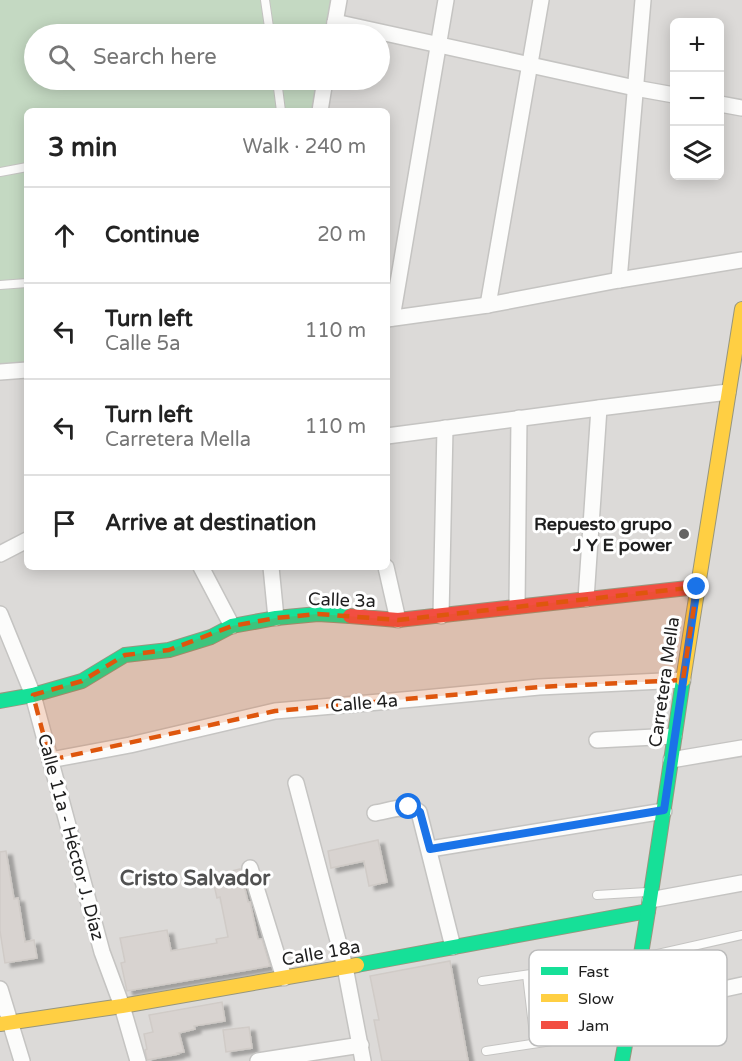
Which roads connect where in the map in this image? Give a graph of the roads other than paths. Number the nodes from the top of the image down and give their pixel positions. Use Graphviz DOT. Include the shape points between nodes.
graph roads {
  1 [pos="265,0"];
  2 [pos="339,0"];
  3 [pos="446,0"];
  4 [pos="541,0"];
  5 [pos="643,0"];
  6 [pos="269,24"];
  7 [pos="335,24"];
  8 [pos="390,37"];
  9 [pos="438,45"];
  10 [pos="529,64"];
  11 [pos="635,88"];
  12 [pos="278,90"];
  13 [pos="324,90"];
  14 [pos="670,94"];
  15 [pos="724,105"];
  16 [pos="281,108"];
  17 [pos="321,108"];
  18 [pos="742,108"];
  19 [pos="24,167"];
  20 [pos="0,172"];
  21 [pos="742,260"];
  22 [pos="619,280"];
  23 [pos="24,283"];
  24 [pos="0,285"];
  25 [pos="488,305"];
  26 [pos="742,309"];
  27 [pos="390,312"];
  28 [pos="390,318"];
  29 [pos="24,370"];
  30 [pos="0,372"];
  31 [pos="728,392"];
  32 [pos="599,408"];
  33 [pos="519,418"];
  34 [pos="445,428"];
  35 [pos="390,436"];
  36 [pos="24,542"];
  37 [pos="0,554"];
  38 [pos="203,570"];
  39 [pos="271,570"];
  40 [pos="387,570"];
  41 [pos="697,587"];
  42 [pos="586,599"];
  43 [pos="517,606"];
  44 [pos="0,614"];
  45 [pos="441,615"];
  46 [pos="276,618"];
  47 [pos="398,620"];
  48 [pos="232,626"];
  49 [pos="683,680"];
  50 [pos="33,696"];
  51 [pos="0,701"];
  52 [pos="674,736"];
  53 [pos="597,740"];
  54 [pos="742,748"];
  55 [pos="50,760"];
  56 [pos="671,760"];
  57 [pos="296,783"];
  58 [pos="664,810"];
  59 [pos="375,813"];
  60 [pos="430,849"];
  61 [pos="250,868"];
  62 [pos="742,884"];
  63 [pos="597,895"];
  64 [pos="650,901"];
  65 [pos="742,936"];
  66 [pos="453,947"];
  67 [pos="641,950"];
  68 [pos="677,950"];
  69 [pos="345,967"];
  70 [pos="527,975"];
  71 [pos="284,978"];
  72 [pos="482,981"];
  73 [pos="742,985"];
  74 [pos="727,988"];
  75 [pos="0,989"];
  76 [pos="529,992"];
  77 [pos="122,1006"];
  78 [pos="5,1023"];
  79 [pos="529,1044"];
  80 [pos="361,1045"];
  81 [pos="625,1046"];
  82 [pos="486,1051"];
  83 [pos="22,1061"];
  84 [pos="138,1061"];
  85 [pos="258,1061"];
  86 [pos="363,1061"];
  87 [pos="622,1061"];
  1 -- 6 [label="lane"];
  2 -- 7 [label="street"];
  3 -- 9 [label="street"];
  4 -- 10 [label="street"];
  5 -- 11 [label="street"];
  8 -- 9 [label="street"];
  9 -- 10 [label="street"];
  9 -- 27 [label="street"];
  10 -- 11 [label="street"];
  10 -- 25 [label="street"];
  11 -- 14 [label="street"];
  11 -- 22 [label="street"];
  12 -- 16 [label="lane"];
  13 -- 17 [label="street"];
  15 -- 18 [label="street"];
  19 -- 20 [label="lane"];
  21 -- 22 [label="street"];
  22 -- 25 [label="street"];
  23 -- 24 [label="lane"];
  25 -- 28 [label="street"];
  26 -- 31 [label="street, Carretera Mella"];
  29 -- 30 [label="street"];
  31 -- 32 [label="street"];
  31 -- 41 [label="street, Carretera Mella"];
  32 -- 33 [label="street"];
  32 -- 42 [label="street"];
  33 -- 34 [label="street"];
  33 -- 43 [label="street"];
  34 -- 35 [label="street"];
  34 -- 45 [label="street"];
  36 -- 37 [label="street"];
  38 -- 48 [label="street"];
  39 -- 46 [label="street"];
  40 -- 47 [label="street"];
  41 -- 42 [label="street, Calle 3a"];
  41 -- 49 [label="street, Carretera Mella"];
  42 -- 43 [label="street, Calle 3a"];
  43 -- 45 [label="street, Calle 3a"];
  44 -- 50 [label="street, Calle 11a - Héctor J. Díaz"];
  45 -- 47 [label="street, Calle 3a"];
  46 -- 47 [label="street, Calle 3a" via="318,614"];
  46 -- 48 [label="street, Calle 3a"];
  48 -- 50 [label="street, Calle 3a" via="169,650 125,656 82,681"];
  49 -- 52 [label="street, Carretera Mella"];
  49 -- 55 [label="street, Calle 4a" via="539,687 275,711"];
  50 -- 51 [label="street, Calle 3a"];
  50 -- 55 [label="street, Calle 11a - Héctor J. Díaz"];
  52 -- 53 [label="street"];
  52 -- 56 [label="street, Carretera Mella"];
  54 -- 56 [label="street"];
  55 -- 77 [label="street, Calle 11a - Héctor J. Díaz" via="102,952"];
  56 -- 58 [label="street, Carretera Mella"];
  57 -- 69 [label="street"];
  58 -- 60 [label="street"];
  58 -- 64 [label="street, Carretera Mella"];
  59 -- 60 [label="street" via="415,808 420,812"];
  60 -- 66 [label="street"];
  61 -- 71 [label="street"];
  62 -- 64 [label="street"];
  63 -- 64 [label="lane"];
  64 -- 66 [label="street, Calle 18a"];
  64 -- 67 [label="street, Carretera Mella"];
  65 -- 68 [label="lane"];
  66 -- 69 [label="street, Calle 18a"];
  69 -- 71 [label="street, Calle 18a"];
  69 -- 80 [label="street"];
  70 -- 72 [label="lane"];
  70 -- 76 [label="lane"];
  71 -- 77 [label="street, Calle 18a"];
  73 -- 74 [label="street"];
  75 -- 78 [label="street"];
  77 -- 78 [label="street, Calle 18a"];
  77 -- 84 [label="street, Calle 11a - Héctor J. Díaz"];
  78 -- 83 [label="street"];
  79 -- 82 [label="lane"];
  80 -- 85 [label="street"];
  80 -- 86 [label="street"];
  81 -- 87 [label="street, Carretera Mella"];
}
